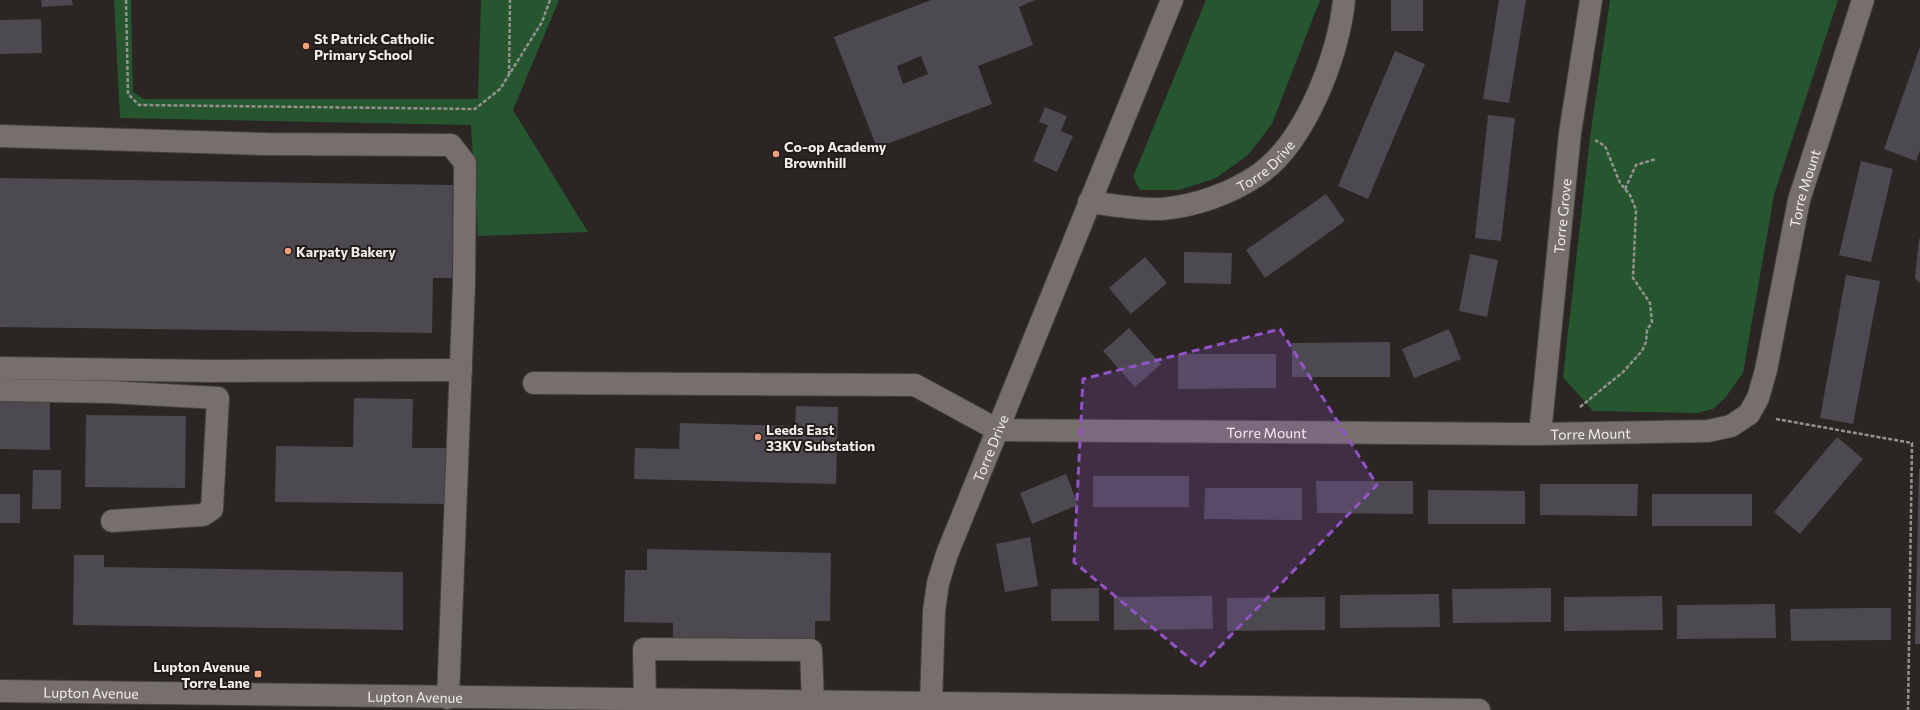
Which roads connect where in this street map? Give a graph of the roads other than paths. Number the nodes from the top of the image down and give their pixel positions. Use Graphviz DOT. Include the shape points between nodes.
graph roads {
  1 [pos="1172,0"];
  2 [pos="1344,0"];
  3 [pos="1591,0"];
  4 [pos="1863,0"];
  5 [pos="0,136"];
  6 [pos="1089,202"];
  7 [pos="0,368"];
  8 [pos="461,370"];
  9 [pos="534,383"];
  10 [pos="0,390"];
  11 [pos="998,430"];
  12 [pos="1540,434"];
  13 [pos="112,521"];
  14 [pos="0,692"];
  15 [pos="448,698"];
  16 [pos="645,700"];
  17 [pos="85,702"];
  18 [pos="812,703"];
  19 [pos="931,704"];
  20 [pos="1321,709"];
  21 [pos="1479,710"];
  1 -- 6 [label="street, Torre Drive"];
  2 -- 6 [label="street, Torre Drive" via="1331,62 1312,108 1286,149 1259,175 1232,190 1194,204 1161,209"];
  3 -- 12 [label="street, Torre Grove" via="1570,133"];
  4 -- 12 [label="street, Torre Mount" via="1799,200 1766,370 1758,398 1749,414 1731,426 1708,431"];
  5 -- 8 [label="street" via="266,144 451,145 465,163"];
  6 -- 11 [label="street, Torre Drive"];
  7 -- 8 [label="street" via="213,371"];
  8 -- 15 [label="street"];
  9 -- 11 [label="street" via="915,385"];
  10 -- 13 [label="street" via="218,398 212,509 203,515"];
  11 -- 12 [label="street, Torre Mount"];
  11 -- 19 [label="street, Torre Drive" via="947,554 938,583 934,611"];
  14 -- 17 [label="street, Lupton Avenue"];
  15 -- 16 [label="street, Lupton Avenue"];
  15 -- 17 [label="street, Lupton Avenue"];
  16 -- 18 [label="street, Lupton Avenue"];
  16 -- 18 [label="street" via="644,649 811,650"];
  18 -- 19 [label="street, Lupton Avenue"];
  19 -- 20 [label="street, Lupton Avenue"];
  20 -- 21 [label="street, Lupton Avenue"];
}
